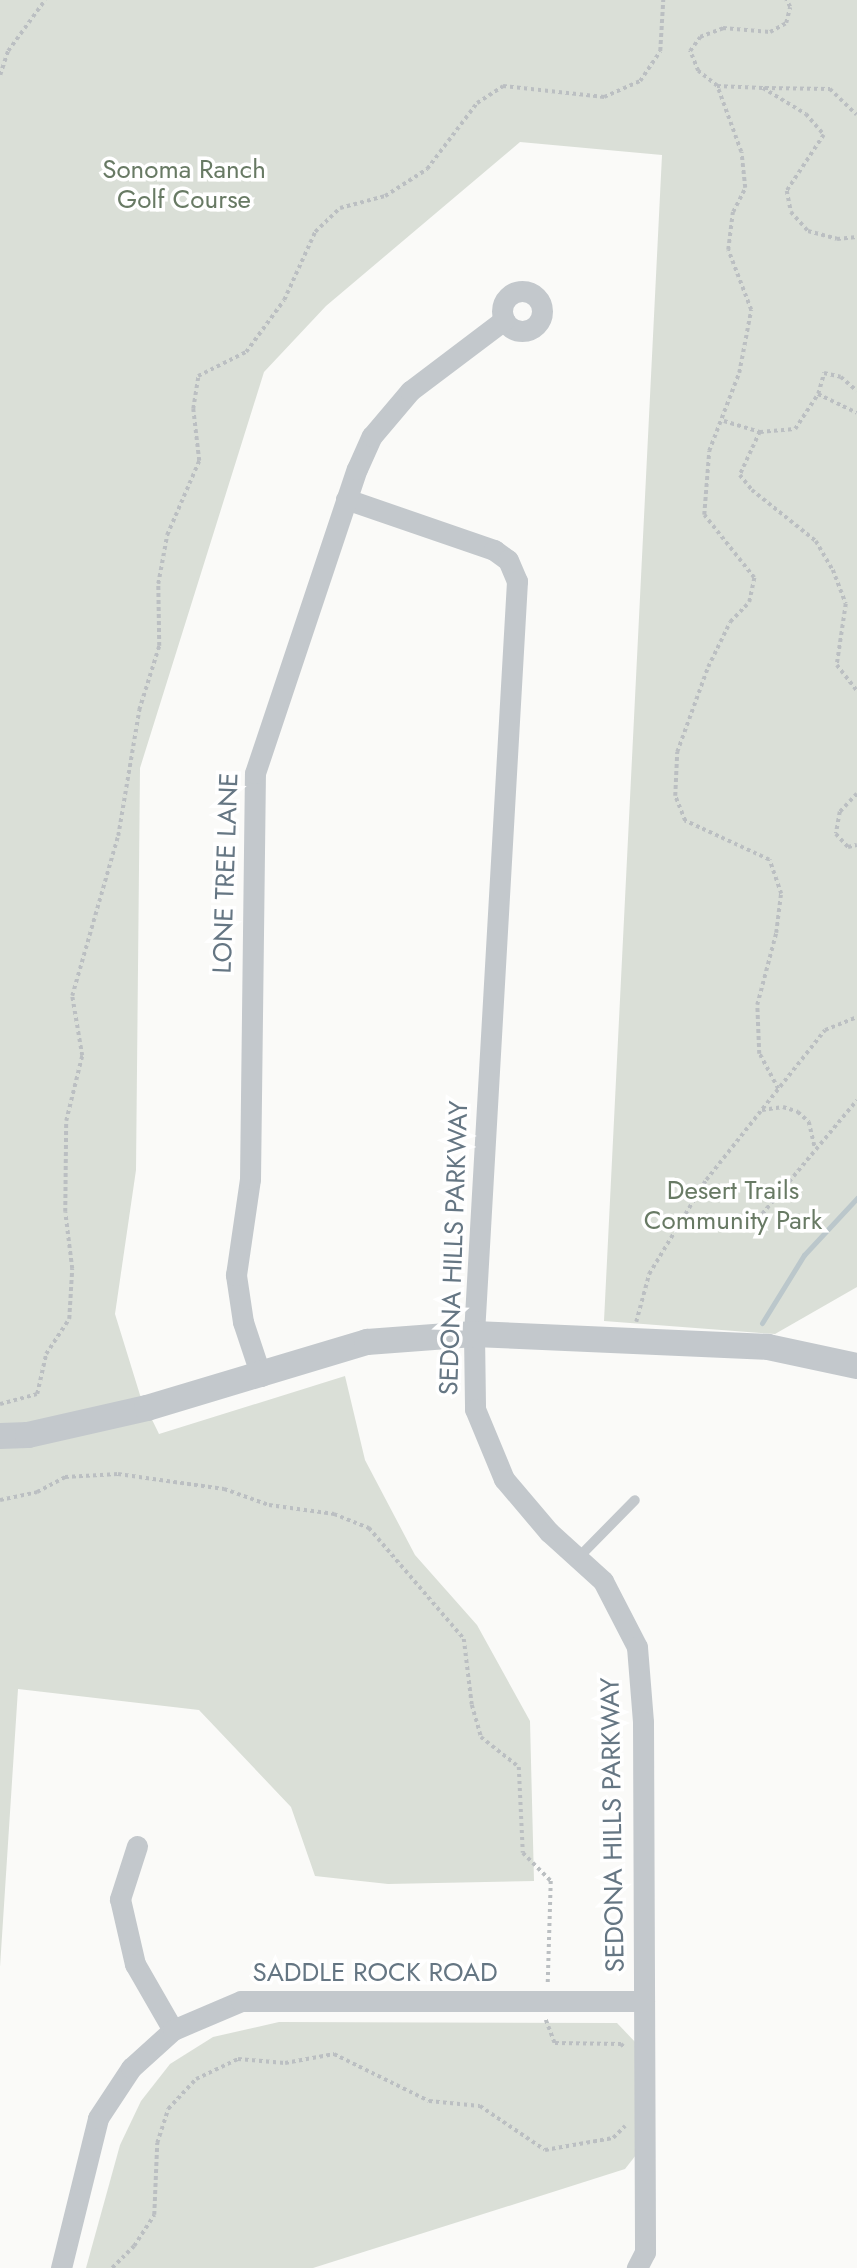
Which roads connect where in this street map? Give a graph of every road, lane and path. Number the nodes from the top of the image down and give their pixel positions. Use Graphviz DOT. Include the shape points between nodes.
graph roads {
  1 [pos="45,0"];
  2 [pos="663,0"];
  3 [pos="786,0"];
  4 [pos="0,75"];
  5 [pos="717,86"];
  6 [pos="763,88"];
  7 [pos="857,115"];
  8 [pos="857,237"];
  9 [pos="504,320"];
  10 [pos="857,391"];
  11 [pos="818,394"];
  12 [pos="857,413"];
  13 [pos="723,420"];
  14 [pos="760,432"];
  15 [pos="346,499"];
  16 [pos="857,691"];
  17 [pos="857,794"];
  18 [pos="857,845"];
  19 [pos="857,1017"];
  20 [pos="778,1089"];
  21 [pos="857,1100"];
  22 [pos="762,1110"];
  23 [pos="815,1150"];
  24 [pos="762,1214"];
  25 [pos="474,1334"];
  26 [pos="635,1341"];
  27 [pos="857,1366"];
  28 [pos="261,1376"];
  29 [pos="0,1404"];
  30 [pos="0,1436"];
  31 [pos="0,1500"];
  32 [pos="635,1500"];
  33 [pos="578,1558"];
  34 [pos="137,1846"];
  35 [pos="547,2001"];
  36 [pos="644,2001"];
  37 [pos="173,2030"];
  38 [pos="631,2056"];
  39 [pos="629,2122"];
  40 [pos="61,2268"];
  41 [pos="112,2268"];
  42 [pos="637,2268"];
  1 -- 4 [label="path" via="8,51"];
  2 -- 29 [label="path" via="660,51 640,81 604,97 503,86 477,103 428,169 385,196 340,208 315,232 284,300 246,352 198,376 193,409 199,461 167,535 158,584 159,646 139,710 118,836 72,996 82,1056 66,1121 65,1212 72,1269 69,1319 46,1354 37,1394"];
  3 -- 5 [label="path" via="790,6 786,23 771,32 723,28 700,37 690,51 698,71"];
  5 -- 6 [label="path"];
  5 -- 13 [label="path" via="741,152 745,188 733,212 728,250 751,310 748,339"];
  6 -- 7 [label="path" via="830,89"];
  6 -- 8 [label="path" via="806,114 824,135 787,191 791,212 808,232 836,239"];
  9 -- 15 [label="street, LONE TREE LANE" via="395,405 372,436"];
  10 -- 11 [label="path" via="841,377 824,373"];
  11 -- 12 [label="path"];
  11 -- 14 [label="path" via="795,429"];
  13 -- 14 [label="path"];
  13 -- 20 [label="path" via="709,452 704,515 754,578 749,602 730,622 708,667 677,752 675,796 685,821 769,860 781,894 757,1005 759,1054"];
  14 -- 16 [label="path" via="740,475 816,541 833,570 846,604 837,665"];
  15 -- 25 [label="street, SEDONA HILLS PARKWAY" via="494,550 508,560 517,581"];
  15 -- 28 [label="street, LONE TREE LANE" via="261,748 253,786 250,1166 236,1275 243,1322"];
  17 -- 18 [label="path" via="841,812 836,834 848,847"];
  19 -- 20 [label="path" via="825,1030"];
  20 -- 22 [label="path"];
  21 -- 23 [label="path"];
  22 -- 23 [label="path" via="783,1107 798,1112 812,1129"];
  22 -- 26 [label="path" via="706,1180 649,1274 638,1303"];
  23 -- 24 [label="path"];
  25 -- 26 [label="street"];
  25 -- 28 [label="street" via="367,1342"];
  25 -- 33 [label="street, SEDONA HILLS PARKWAY" via="475,1409 504,1479"];
  26 -- 27 [label="street" via="768,1347"];
  28 -- 30 [label="street" via="28,1435"];
  31 -- 35 [label="path" via="37,1492 65,1476 118,1474 224,1489 269,1504 334,1514 369,1528 464,1639 471,1705 481,1737 519,1767 523,1853 551,1881"];
  32 -- 33 [label="lane"];
  33 -- 36 [label="street, SEDONA HILLS PARKWAY" via="604,1581 637,1647 643,1722"];
  34 -- 37 [label="street" via="120,1899 135,1964"];
  35 -- 36 [label="street, SADDLE ROCK ROAD"];
  35 -- 37 [label="street, SADDLE ROCK ROAD" via="241,2001"];
  35 -- 38 [label="path" via="546,2024 555,2043 621,2043"];
  36 -- 42 [label="street, SEDONA HILLS PARKWAY" via="645,2252"];
  37 -- 40 [label="street, SADDLE ROCK ROAD" via="131,2068 99,2118"];
  39 -- 41 [label="path" via="613,2138 545,2150 480,2106 429,2101 334,2054 285,2063 238,2059 196,2080 168,2109 157,2143 154,2215 134,2246"];
}
